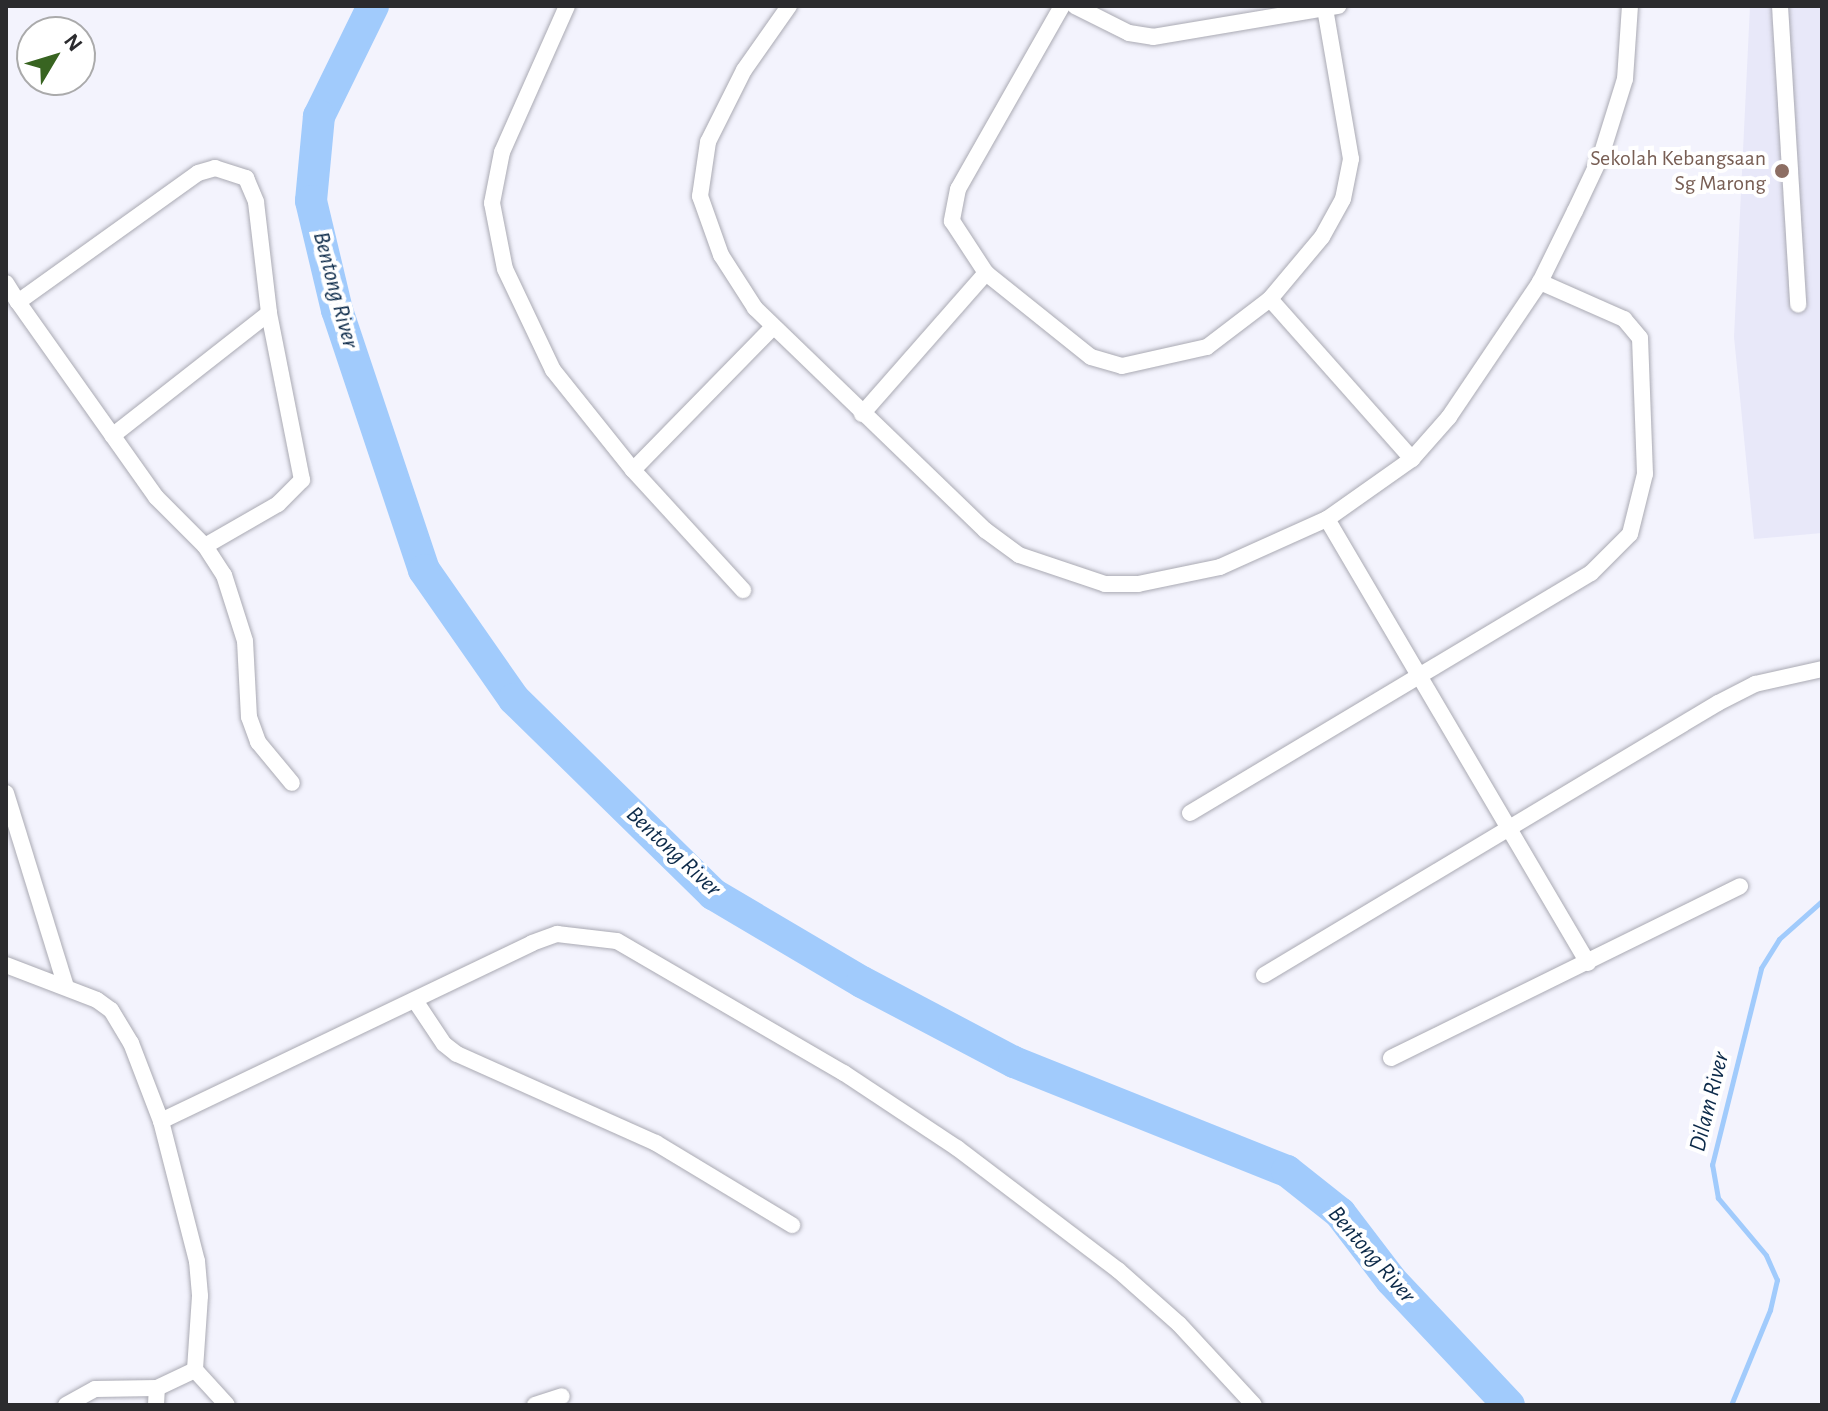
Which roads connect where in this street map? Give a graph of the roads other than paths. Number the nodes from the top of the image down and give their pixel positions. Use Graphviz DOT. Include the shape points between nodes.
graph roads {
  1 [pos="567,6"];
  2 [pos="789,6"];
  3 [pos="1062,6"];
  4 [pos="1075,6"];
  5 [pos="1630,6"];
  6 [pos="1780,6"];
  7 [pos="1332,7"];
  8 [pos="986,273"];
  9 [pos="1540,282"];
  10 [pos="6,283"];
  11 [pos="1270,299"];
  12 [pos="18,302"];
  13 [pos="1798,304"];
  14 [pos="269,313"];
  15 [pos="773,327"];
  16 [pos="862,414"];
  17 [pos="112,436"];
  18 [pos="1412,459"];
  19 [pos="633,470"];
  20 [pos="1327,519"];
  21 [pos="205,546"];
  22 [pos="743,590"];
  23 [pos="1822,669"];
  24 [pos="1420,679"];
  25 [pos="292,783"];
  26 [pos="6,793"];
  27 [pos="1190,813"];
  28 [pos="1508,827"];
  29 [pos="1740,886"];
  30 [pos="1588,963"];
  31 [pos="6,965"];
  32 [pos="1264,975"];
  33 [pos="65,984"];
  34 [pos="416,1002"];
  35 [pos="1391,1058"];
  36 [pos="161,1121"];
  37 [pos="792,1225"];
  38 [pos="195,1370"];
  39 [pos="562,1396"];
  40 [pos="156,1397"];
  41 [pos="66,1405"];
  42 [pos="227,1405"];
  43 [pos="535,1405"];
  44 [pos="1254,1405"];
  1 -- 19 [label="street" via="502,152 492,203 505,269 553,370"];
  2 -- 15 [label="street" via="721,110 701,173 705,220 721,255"];
  3 -- 8 [label="street" via="953,203 958,236"];
  4 -- 7 [label="street" via="1129,33 1153,37"];
  5 -- 9 [label="street" via="1625,79 1601,156"];
  6 -- 13 [label="street"];
  7 -- 11 [label="street" via="1349,178 1322,237"];
  8 -- 11 [label="street" via="1091,357 1122,366 1207,347"];
  8 -- 16 [label="street"];
  9 -- 18 [label="street" via="1449,417"];
  9 -- 24 [label="street" via="1624,319 1640,338 1646,446 1638,514 1630,534 1605,563"];
  10 -- 12 [label="street"];
  11 -- 18 [label="street"];
  12 -- 14 [label="street" via="180,184 215,168 237,172 252,187 270,290"];
  12 -- 17 [label="street"];
  14 -- 17 [label="street"];
  14 -- 21 [label="street" via="302,480 278,504"];
  15 -- 16 [label="street"];
  15 -- 19 [label="street"];
  16 -- 20 [label="street" via="1001,544 1055,570 1105,584 1153,581 1220,567"];
  17 -- 21 [label="street" via="156,497"];
  18 -- 20 [label="street"];
  19 -- 22 [label="street"];
  20 -- 24 [label="street"];
  21 -- 25 [label="street" via="224,575 245,641 249,717 258,742"];
  23 -- 28 [label="street" via="1785,675 1730,697"];
  24 -- 27 [label="street"];
  24 -- 28 [label="street"];
  26 -- 33 [label="street"];
  28 -- 30 [label="street"];
  28 -- 32 [label="street"];
  29 -- 30 [label="street"];
  30 -- 35 [label="street"];
  31 -- 33 [label="street"];
  33 -- 36 [label="street" via="115,1017 142,1066"];
  34 -- 36 [label="street"];
  34 -- 37 [label="street" via="444,1044 457,1054 656,1143"];
  34 -- 44 [label="street" via="557,934 595,936 646,955 957,1148 1118,1270 1179,1324"];
  36 -- 38 [label="street" via="200,1279"];
  38 -- 40 [label="street"];
  38 -- 42 [label="street"];
  39 -- 43 [label="street"];
  40 -- 41 [label="street" via="95,1389"];
}
